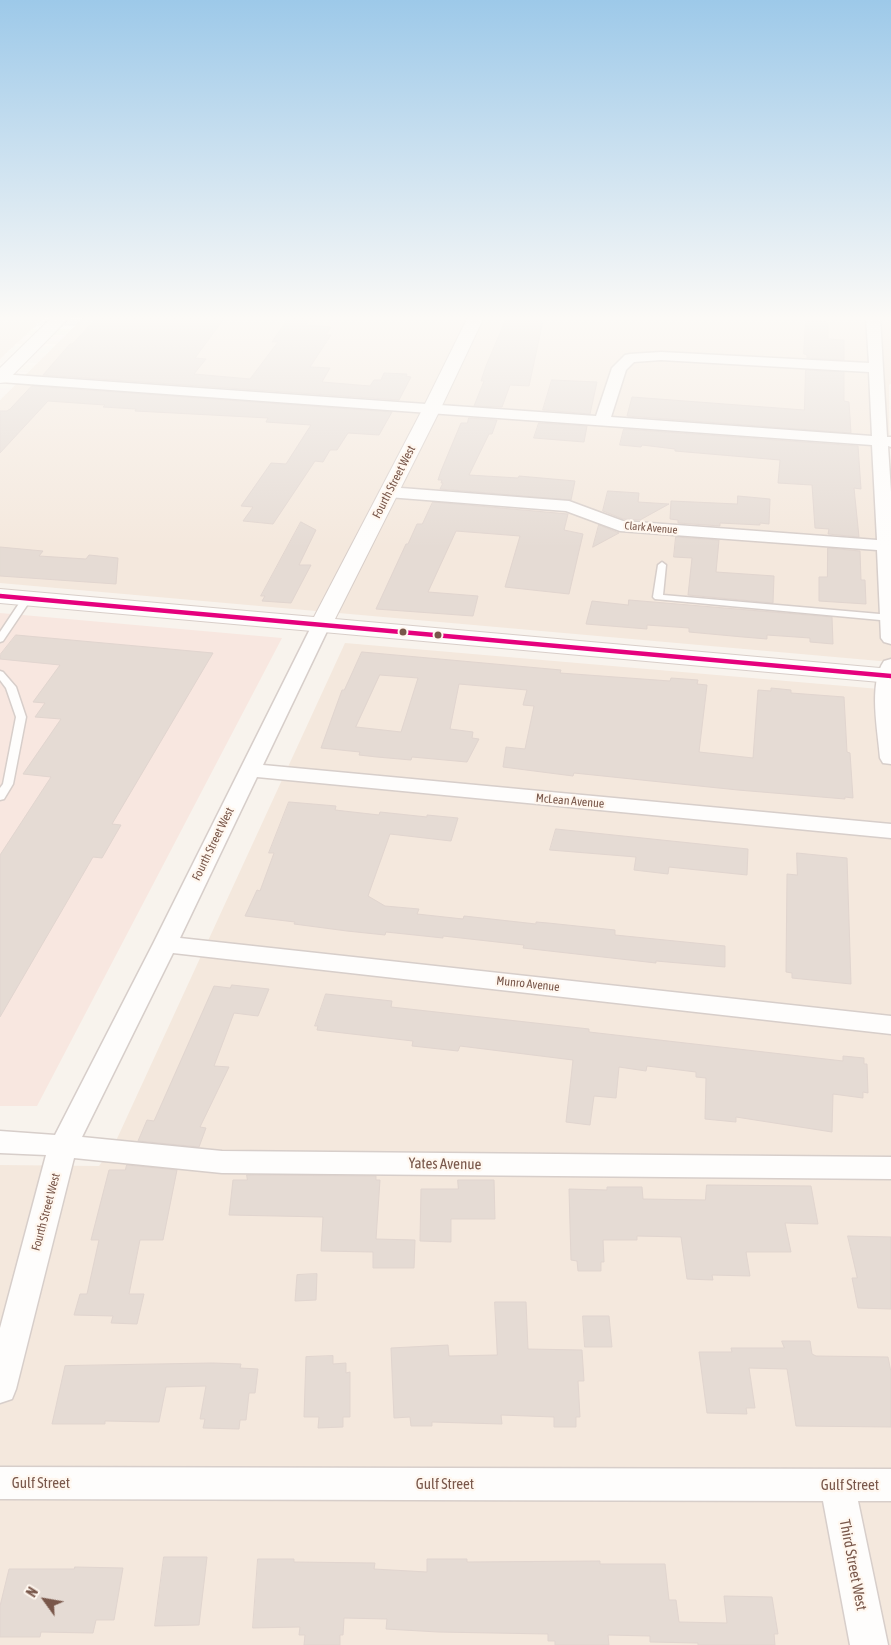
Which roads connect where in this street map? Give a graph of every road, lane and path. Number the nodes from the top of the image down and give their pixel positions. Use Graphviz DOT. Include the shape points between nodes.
graph roads {
  1 [pos="212,394"];
  2 [pos="439,394"];
  3 [pos="610,394"];
  4 [pos="879,394"];
  5 [pos="431,410"];
  6 [pos="602,422"];
  7 [pos="885,441"];
  8 [pos="388,492"];
  9 [pos="887,546"];
  10 [pos="662,565"];
  11 [pos="0,596"];
  12 [pos="27,598"];
  13 [pos="890,618"];
  14 [pos="321,625"];
  15 [pos="0,638"];
  16 [pos="891,638"];
  17 [pos="890,673"];
  18 [pos="0,674"];
  19 [pos="891,758"];
  20 [pos="249,770"];
  21 [pos="0,797"];
  22 [pos="891,831"];
  23 [pos="165,944"];
  24 [pos="891,1025"];
  25 [pos="0,1142"];
  26 [pos="63,1146"];
  27 [pos="891,1168"];
  28 [pos="0,1389"];
  29 [pos="0,1483"];
  30 [pos="837,1485"];
  31 [pos="891,1485"];
  32 [pos="869,1645"];
  1 -- 5 [label="street"];
  2 -- 5 [label="street, Fourth Street West"];
  3 -- 6 [label="street"];
  4 -- 7 [label="street"];
  5 -- 6 [label="street"];
  5 -- 8 [label="street, Fourth Street West"];
  6 -- 7 [label="street"];
  7 -- 9 [label="street"];
  8 -- 9 [label="street, Clark Avenue" via="569,506 620,526"];
  8 -- 14 [label="street, Fourth Street West"];
  9 -- 13 [label="street"];
  10 -- 13 [label="lane" via="658,597"];
  11 -- 12 [label="street"];
  12 -- 14 [label="street"];
  12 -- 15 [label="lane"];
  13 -- 16 [label="street"];
  14 -- 17 [label="street"];
  14 -- 20 [label="street, Fourth Street West"];
  17 -- 19 [label="street" via="885,688"];
  18 -- 21 [label="lane" via="11,687 21,717 8,784"];
  20 -- 22 [label="street, McLean Avenue"];
  20 -- 23 [label="street, Fourth Street West"];
  23 -- 24 [label="street, Munro Avenue"];
  23 -- 26 [label="street, Fourth Street West"];
  25 -- 26 [label="street, Yates Avenue"];
  26 -- 27 [label="street, Yates Avenue" via="222,1162"];
  26 -- 28 [label="street, Fourth Street West"];
  29 -- 30 [label="street, Gulf Street"];
  30 -- 31 [label="street, Gulf Street"];
  30 -- 32 [label="street, Third Street West"];
}
